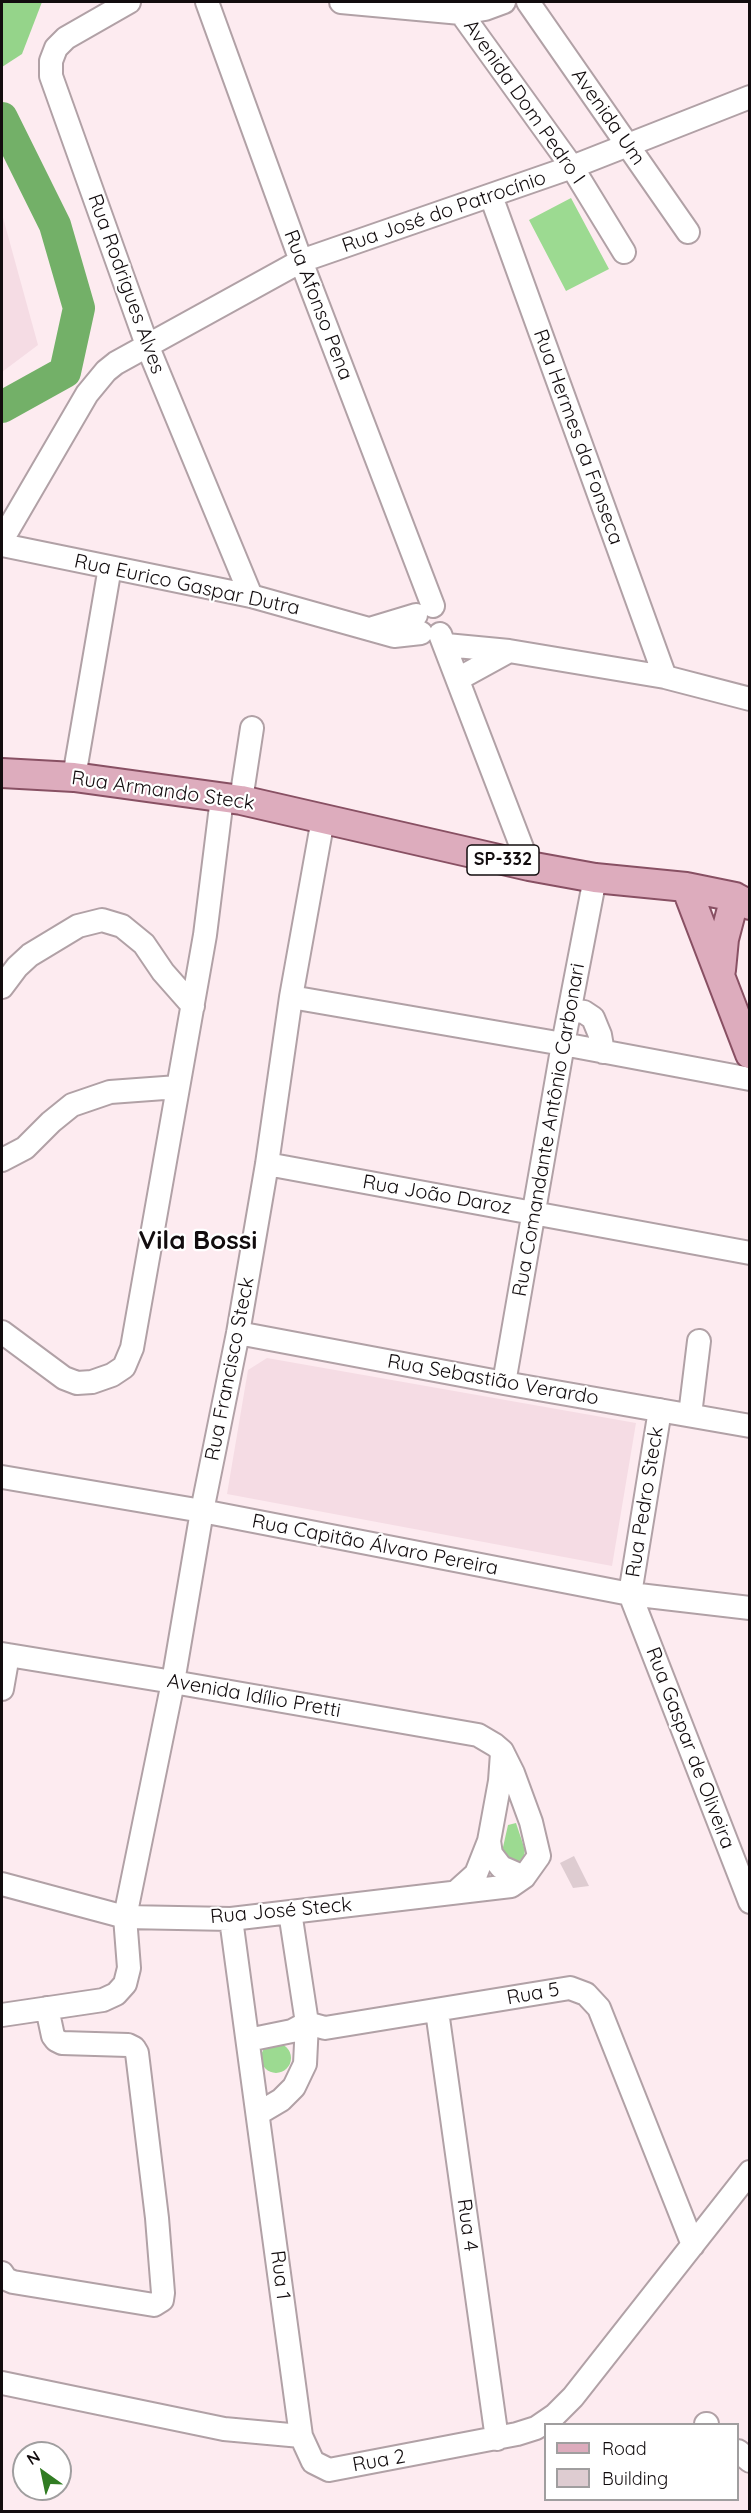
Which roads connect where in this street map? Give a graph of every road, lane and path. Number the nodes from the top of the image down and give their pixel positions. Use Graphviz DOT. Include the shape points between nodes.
graph roads {
  1 [pos="129,2"];
  2 [pos="207,2"];
  3 [pos="340,2"];
  4 [pos="500,2"];
  5 [pos="528,2"];
  6 [pos="461,13"];
  7 [pos="750,97"];
  8 [pos="627,145"];
  9 [pos="572,167"];
  10 [pos="491,196"];
  11 [pos="688,232"];
  12 [pos="624,252"];
  13 [pos="301,261"];
  14 [pos="147,345"];
  15 [pos="2,540"];
  16 [pos="2,545"];
  17 [pos="110,567"];
  18 [pos="251,596"];
  19 [pos="431,626"];
  20 [pos="509,651"];
  21 [pos="665,677"];
  22 [pos="458,680"];
  23 [pos="750,699"];
  24 [pos="252,728"];
  25 [pos="2,773"];
  26 [pos="74,777"];
  27 [pos="231,799"];
  28 [pos="323,819"];
  29 [pos="529,866"];
  30 [pos="595,878"];
  31 [pos="686,887"];
  32 [pos="742,901"];
  33 [pos="720,975"];
  34 [pos="2,987"];
  35 [pos="291,997"];
  36 [pos="193,1006"];
  37 [pos="570,1010"];
  38 [pos="563,1044"];
  39 [pos="603,1052"];
  40 [pos="750,1054"];
  41 [pos="750,1079"];
  42 [pos="178,1087"];
  43 [pos="2,1160"];
  44 [pos="267,1164"];
  45 [pos="533,1212"];
  46 [pos="750,1253"];
  47 [pos="2,1332"];
  48 [pos="238,1333"];
  49 [pos="699,1341"];
  50 [pos="504,1383"];
  51 [pos="660,1410"];
  52 [pos="690,1415"];
  53 [pos="750,1426"];
  54 [pos="2,1477"];
  55 [pos="202,1511"];
  56 [pos="630,1594"];
  57 [pos="750,1608"];
  58 [pos="5,1655"];
  59 [pos="173,1682"];
  60 [pos="2,1689"];
  61 [pos="502,1751"];
  62 [pos="526,1808"];
  63 [pos="495,1810"];
  64 [pos="489,1841"];
  65 [pos="524,1877"];
  66 [pos="2,1884"];
  67 [pos="456,1892"];
  68 [pos="750,1902"];
  69 [pos="290,1912"];
  70 [pos="125,1917"];
  71 [pos="231,1919"];
  72 [pos="47,2008"];
  73 [pos="437,2012"];
  74 [pos="2,2015"];
  75 [pos="307,2023"];
  76 [pos="248,2040"];
  77 [pos="259,2114"];
  78 [pos="750,2172"];
  79 [pos="693,2245"];
  80 [pos="2,2273"];
  81 [pos="2,2383"];
  82 [pos="301,2436"];
  83 [pos="497,2439"];
  1 -- 14 [label="street, Rua Rodrigues Alves" via="66,38 56,48 51,76"];
  2 -- 13 [label="street, Rua Afonso Pena"];
  3 -- 6 [label="street"];
  4 -- 6 [label="street"];
  5 -- 8 [label="street, Avenida Um"];
  6 -- 9 [label="street, Avenida Dom Pedro I"];
  7 -- 8 [label="street, Rua José do Patrocínio"];
  8 -- 9 [label="street, Rua José do Patrocínio"];
  8 -- 11 [label="street, Avenida Um"];
  9 -- 10 [label="street, Rua José do Patrocínio"];
  9 -- 12 [label="street, Avenida Dom Pedro I"];
  10 -- 13 [label="street, Rua José do Patrocínio"];
  10 -- 21 [label="street, Rua Hermes da Fonseca"];
  13 -- 14 [label="street, Rua José do Patrocínio"];
  13 -- 19 [label="street, Rua Afonso Pena"];
  14 -- 15 [label="street, Rua José do Patrocínio" via="111,367 92,387"];
  14 -- 18 [label="street, Rua Rodrigues Alves"];
  16 -- 17 [label="street, Rua Eurico Gaspar Dutra"];
  17 -- 18 [label="street, Rua Eurico Gaspar Dutra"];
  17 -- 26 [label="street"];
  18 -- 19 [label="street, Rua Eurico Gaspar Dutra" via="394,636"];
  19 -- 20 [label="street, Rua Eurico Gaspar Dutra"];
  19 -- 22 [label="street, Rua Afonso Pena"];
  20 -- 21 [label="street, Rua Eurico Gaspar Dutra"];
  20 -- 22 [label="street"];
  21 -- 23 [label="street, Rua Eurico Gaspar Dutra"];
  22 -- 29 [label="street, Rua Afonso Pena"];
  24 -- 27 [label="street"];
  25 -- 26 [label="main road, Rua Armando Steck / SP-332"];
  26 -- 27 [label="main road, Rua Armando Steck / SP-332"];
  27 -- 28 [label="main road, Rua Armando Steck / SP-332"];
  27 -- 36 [label="street"];
  28 -- 29 [label="main road, SP-332"];
  28 -- 35 [label="street, Rua Francisco Steck"];
  29 -- 30 [label="main road, SP-332"];
  30 -- 31 [label="main road, SP-332"];
  30 -- 37 [label="street, Rua Comandante Antônio Carbonari"];
  31 -- 32 [label="main road, SP-332"];
  31 -- 33 [label="main road"];
  32 -- 33 [label="main road" via="724,939"];
  33 -- 40 [label="main road"];
  34 -- 36 [label="street" via="30,955 78,926 102,920 122,926 144,944 162,972"];
  35 -- 38 [label="street"];
  35 -- 44 [label="street, Rua Francisco Steck"];
  36 -- 42 [label="street"];
  37 -- 38 [label="street, Rua Comandante Antônio Carbonari"];
  37 -- 39 [label="street" via="593,1018"];
  38 -- 39 [label="street"];
  38 -- 45 [label="street, Rua Comandante Antônio Carbonari"];
  39 -- 41 [label="street"];
  42 -- 43 [label="street" via="110,1092 72,1106 25,1148"];
  42 -- 47 [label="street" via="132,1348 124,1366 112,1376 77,1383 64,1378"];
  44 -- 45 [label="street, Rua João Daroz"];
  44 -- 48 [label="street, Rua Francisco Steck"];
  45 -- 46 [label="street, Rua João Daroz"];
  45 -- 50 [label="street, Rua Comandante Antônio Carbonari"];
  48 -- 50 [label="street, Rua Sebastião Verardo"];
  48 -- 55 [label="street, Rua Francisco Steck"];
  49 -- 52 [label="street"];
  50 -- 51 [label="street, Rua Sebastião Verardo"];
  51 -- 52 [label="street, Rua Sebastião Verardo"];
  51 -- 56 [label="street, Rua Pedro Steck"];
  52 -- 53 [label="street, Rua Sebastião Verardo"];
  54 -- 55 [label="street, Rua Capitão Álvaro Pereira"];
  55 -- 56 [label="street, Rua Capitão Álvaro Pereira"];
  55 -- 59 [label="street, Rua Francisco Steck"];
  56 -- 57 [label="street, Rua Capitão Álvaro Pereira"];
  56 -- 68 [label="street, Rua Gaspar de Oliveira"];
  58 -- 59 [label="street, Avenida Idílio Pretti"];
  58 -- 60 [label="street"];
  59 -- 61 [label="street, Avenida Idílio Pretti" via="466,1732 488,1740"];
  59 -- 70 [label="street, Rua Francisco Steck"];
  61 -- 62 [label="street"];
  61 -- 63 [label="street"];
  62 -- 63 [label="street" via="511,1804"];
  62 -- 65 [label="street" via="539,1856"];
  63 -- 64 [label="street"];
  64 -- 65 [label="street" via="491,1854 501,1867"];
  64 -- 67 [label="street" via="476,1874"];
  65 -- 67 [label="street, Rua José Steck" via="511,1886"];
  66 -- 70 [label="street, Rua José Steck"];
  67 -- 69 [label="street, Rua José Steck"];
  69 -- 71 [label="street, Rua José Steck"];
  69 -- 75 [label="street"];
  70 -- 71 [label="street, Rua José Steck"];
  70 -- 72 [label="street, Rua Francisco Steck" via="129,1968 125,1983 116,1994 103,2001"];
  71 -- 76 [label="street, Rua 1"];
  72 -- 74 [label="street"];
  72 -- 80 [label="street" via="56,2040 128,2045 136,2053 157,2218 162,2301 154,2305 13,2282"];
  73 -- 75 [label="street, Rua 5" via="325,2028"];
  73 -- 79 [label="street, Rua 5" via="570,1988 586,1994 599,2008"];
  73 -- 83 [label="street, Rua 4"];
  75 -- 76 [label="street, Rua 5" via="292,2031"];
  75 -- 77 [label="street" via="301,2075 280,2100"];
  76 -- 77 [label="street, Rua 1"];
  77 -- 82 [label="street, Rua 1"];
  78 -- 79 [label="street, Rua 2"];
  79 -- 83 [label="street, Rua 2" via="555,2415 536,2428"];
  81 -- 82 [label="street" via="224,2429"];
  82 -- 83 [label="street, Rua 2" via="313,2462 329,2470"];
}
